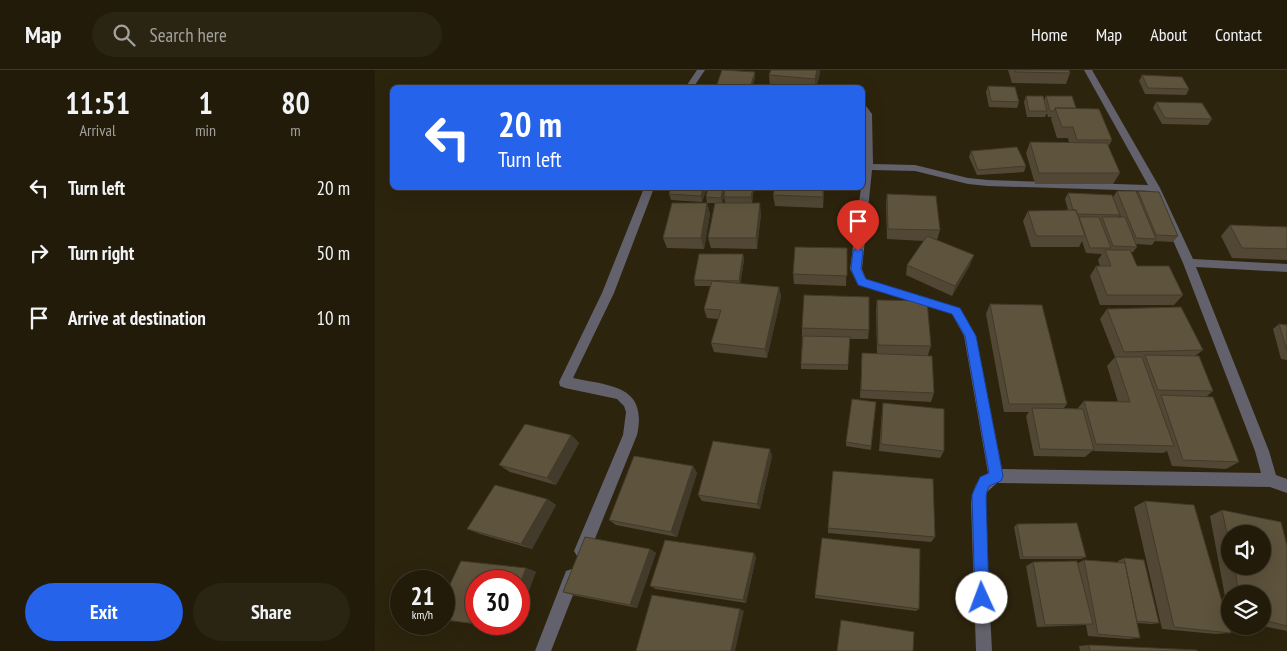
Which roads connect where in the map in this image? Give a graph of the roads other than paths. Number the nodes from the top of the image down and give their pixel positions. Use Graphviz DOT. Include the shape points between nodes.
graph roads {
  1 [pos="701,70"];
  2 [pos="1089,70"];
  3 [pos="691,85"];
  4 [pos="865,110"];
  5 [pos="868,167"];
  6 [pos="1155,188"];
  7 [pos="648,190"];
  8 [pos="1189,263"];
  9 [pos="1287,268"];
  10 [pos="996,476"];
  11 [pos="1270,480"];
  12 [pos="1287,486"];
  13 [pos="543,651"];
  14 [pos="984,651"];
  1 -- 3 [label="street"];
  2 -- 6 [label="street"];
  4 -- 5 [label="street" via="868,114"];
  5 -- 6 [label="street" via="915,168 988,183"];
  5 -- 10 [label="street" via="856,269 859,278 881,289 956,311 970,336"];
  6 -- 8 [label="street"];
  7 -- 13 [label="street" via="608,293 565,382 620,394 626,398 633,412 633,422"];
  8 -- 9 [label="street"];
  8 -- 11 [label="street" via="1262,451"];
  10 -- 11 [label="street"];
  10 -- 14 [label="street" via="985,482 979,495"];
  11 -- 12 [label="street"];
}
